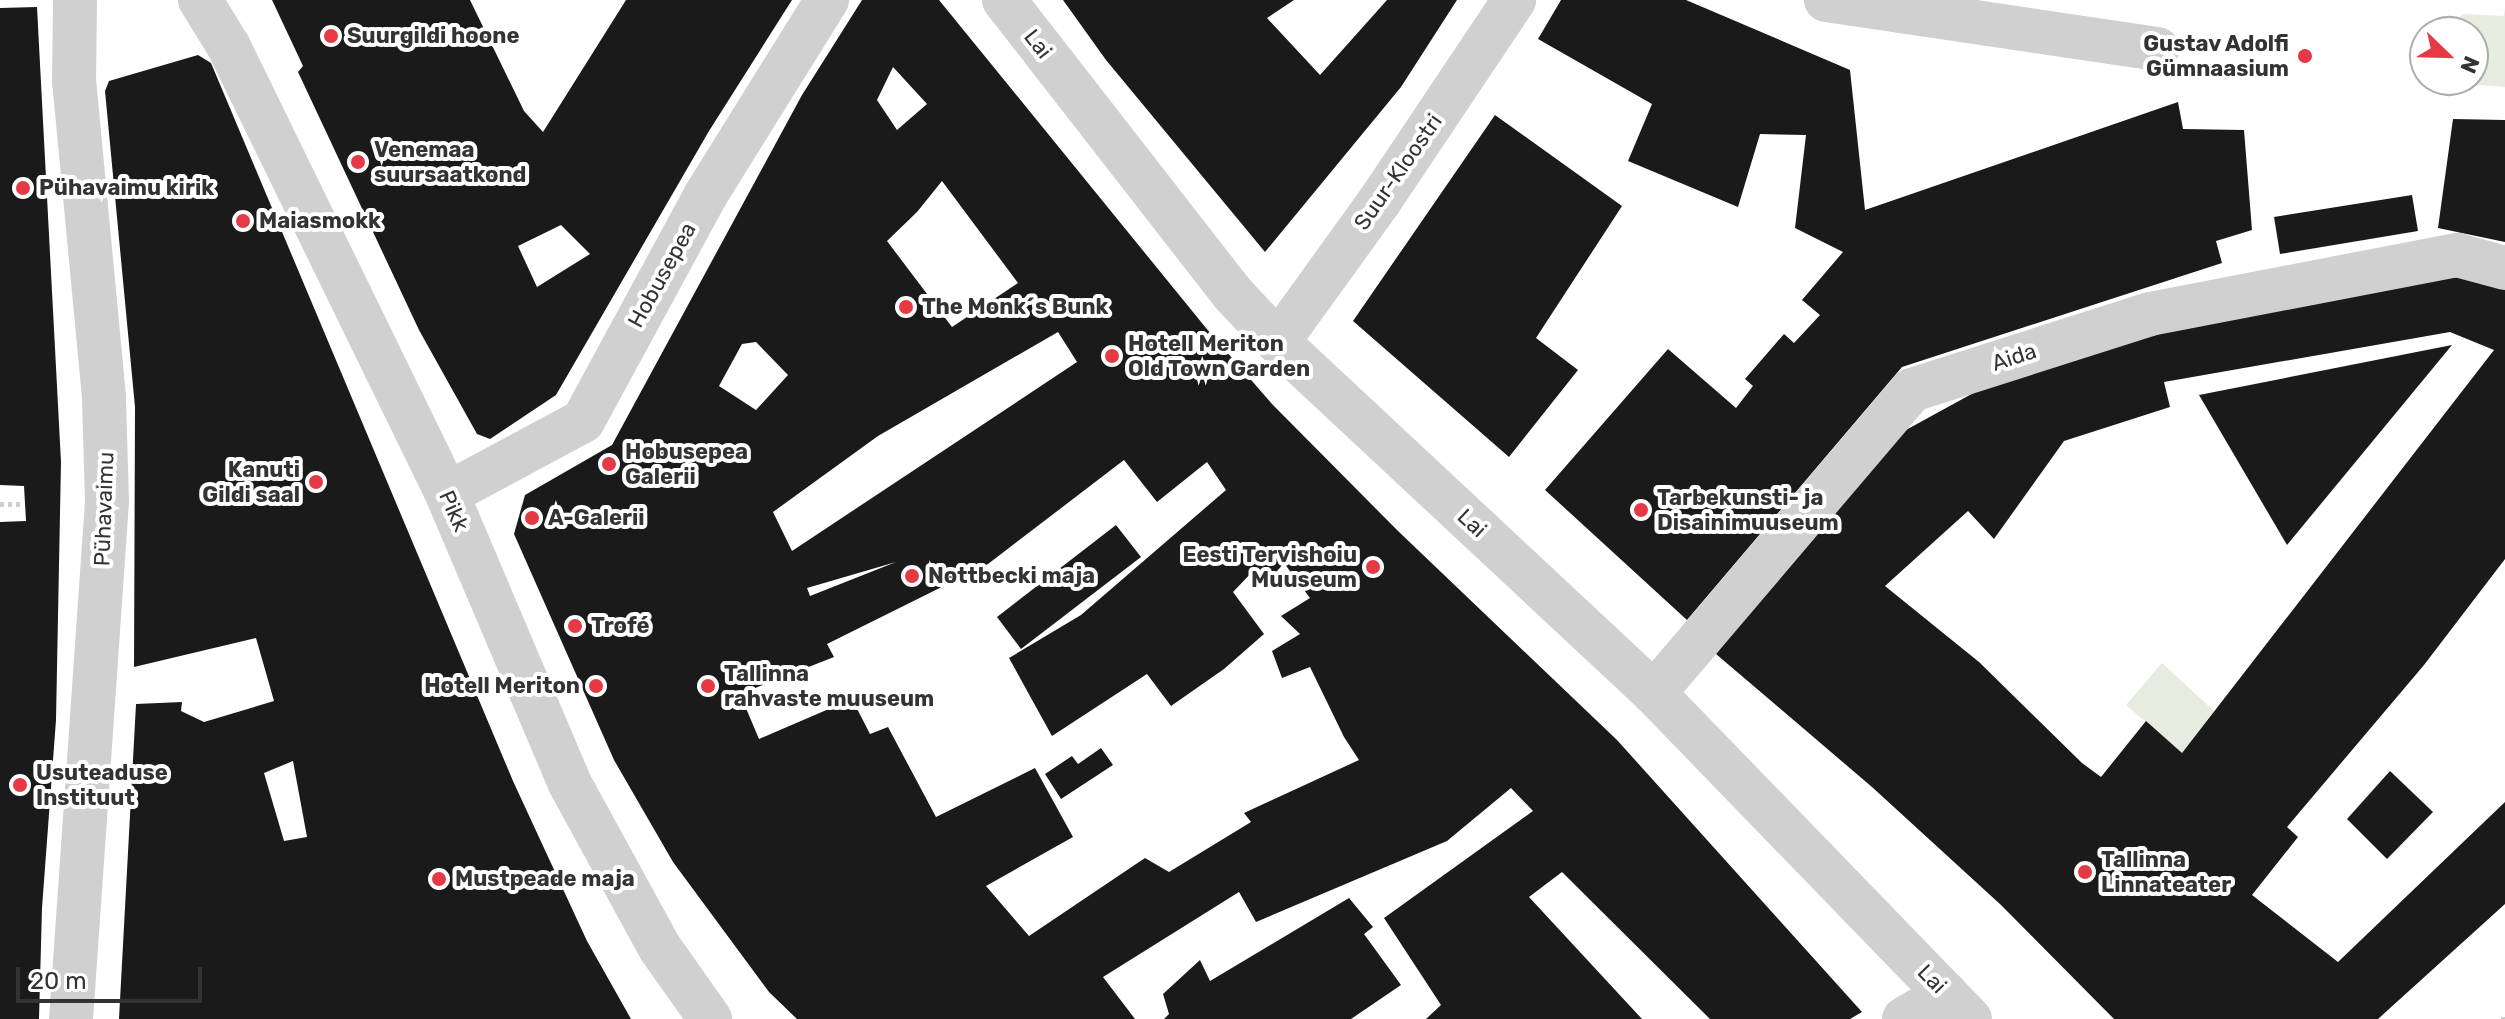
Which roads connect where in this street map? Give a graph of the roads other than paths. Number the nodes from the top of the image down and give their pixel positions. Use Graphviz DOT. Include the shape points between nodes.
graph roads {
  1 [pos="75,0"];
  2 [pos="200,0"];
  3 [pos="827,0"];
  4 [pos="1004,0"];
  5 [pos="1514,0"];
  6 [pos="1826,0"];
  7 [pos="2157,49"];
  8 [pos="2505,268"];
  9 [pos="1278,342"];
  10 [pos="447,494"];
  11 [pos="1654,693"];
  12 [pos="1958,1007"];
  13 [pos="71,1019"];
  14 [pos="709,1019"];
  15 [pos="1904,1019"];
  1 -- 13 [label="street, Pühavaimu" via="74,82 104,397 107,501"];
  2 -- 10 [label="street, Pikk" via="229,47"];
  3 -- 10 [label="street, Hobusepea" via="705,196 583,421"];
  4 -- 9 [label="street, Lai" via="1233,294"];
  5 -- 9 [label="street, Suur-Kloostri"];
  6 -- 7 [label="street"];
  8 -- 11 [label="street, Aida" via="2457,255 2150,314 1912,390"];
  9 -- 11 [label="street, Lai"];
  10 -- 14 [label="street, Pikk" via="569,782 660,948"];
  11 -- 12 [label="street, Lai"];
  12 -- 15 [label="street"];
}
